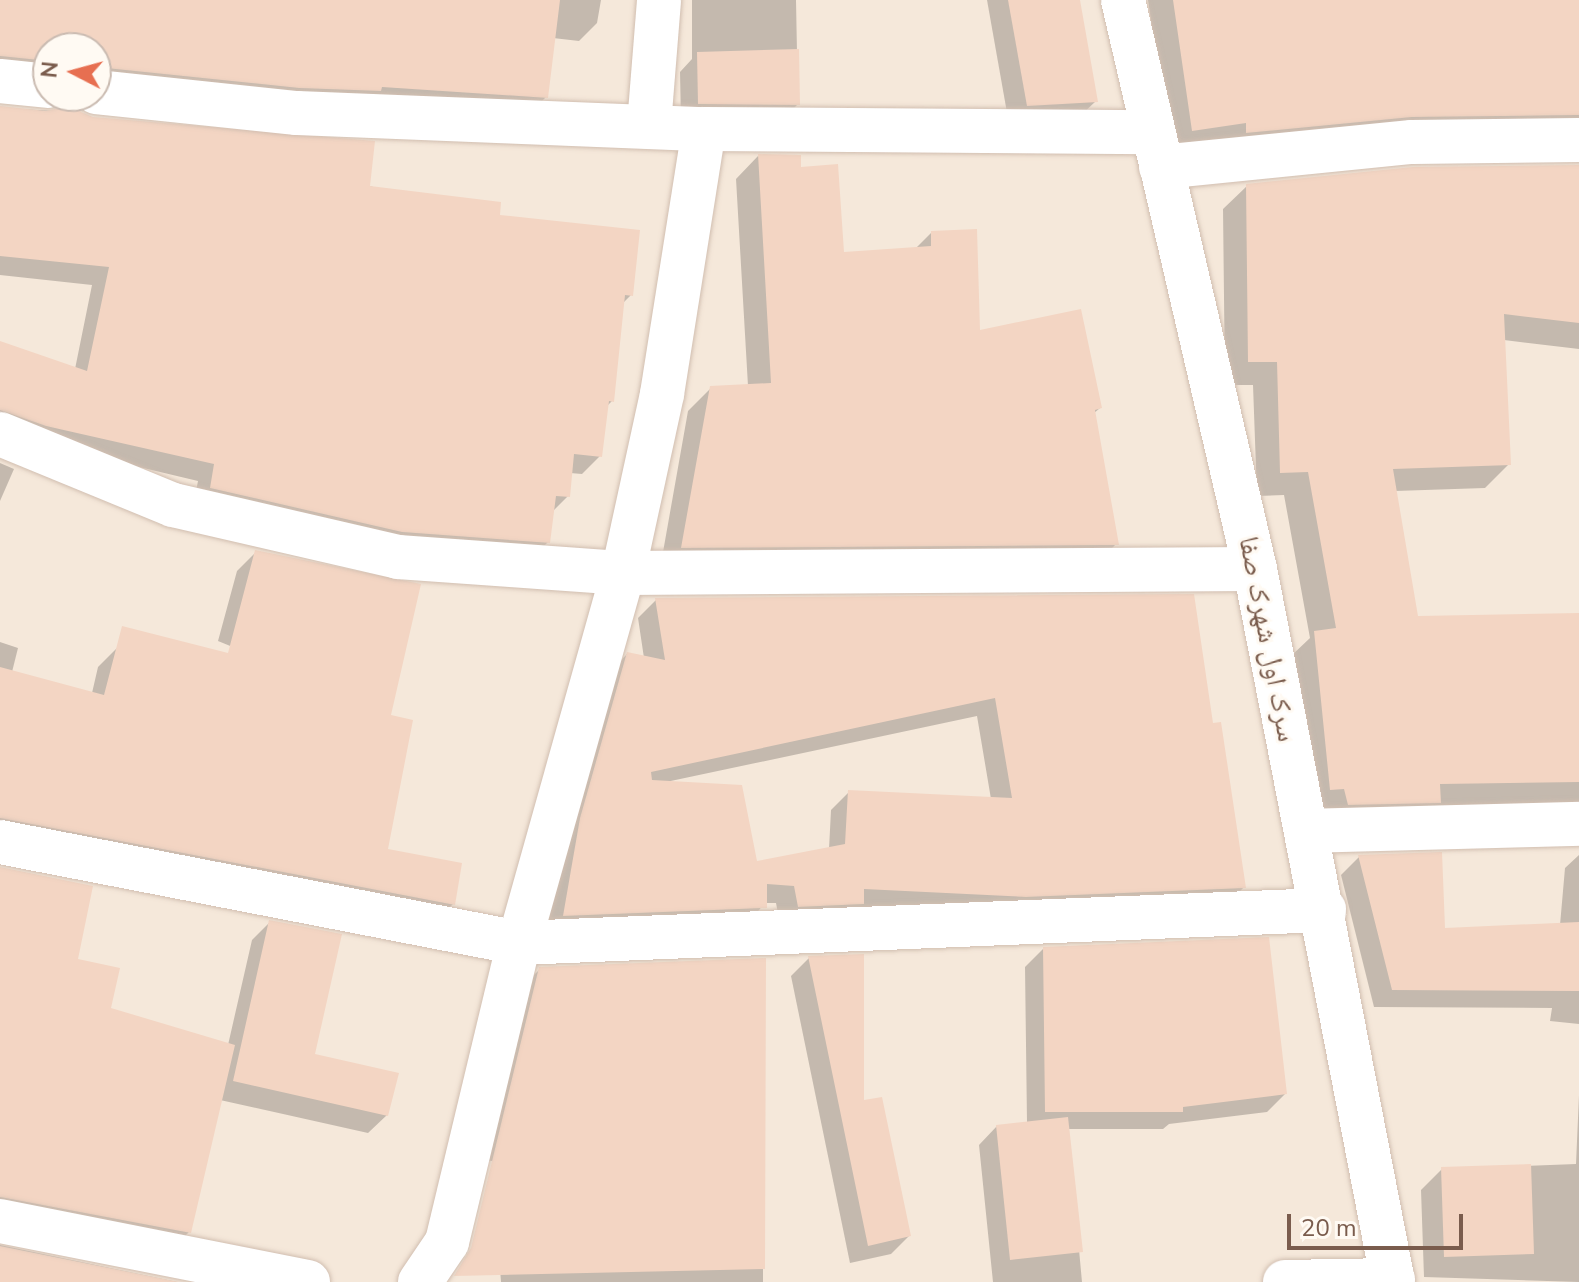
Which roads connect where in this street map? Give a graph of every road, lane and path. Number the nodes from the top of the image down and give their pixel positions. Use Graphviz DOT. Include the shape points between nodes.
graph roads {
  1 [pos="659,0"];
  2 [pos="1123,0"];
  3 [pos="0,81"];
  4 [pos="32,84"];
  5 [pos="112,94"];
  6 [pos="649,125"];
  7 [pos="704,129"];
  8 [pos="1579,140"];
  9 [pos="1157,149"];
  10 [pos="0,434"];
  11 [pos="1255,569"];
  12 [pos="623,573"];
  13 [pos="1579,824"];
  14 [pos="1306,831"];
  15 [pos="0,842"];
  16 [pos="1324,910"];
  17 [pos="519,943"];
  18 [pos="0,1221"];
  19 [pos="1393,1281"];
  20 [pos="308,1282"];
  21 [pos="420,1282"];
  22 [pos="1285,1282"];
  1 -- 6 [label="street"];
  2 -- 9 [label="street, سرک اول شهرک صفا"];
  3 -- 4 [label="street"];
  5 -- 6 [label="street" via="297,113"];
  6 -- 7 [label="street"];
  7 -- 9 [label="street"];
  7 -- 12 [label="street" via="662,394"];
  8 -- 9 [label="street"];
  9 -- 11 [label="street, سرک اول شهرک صفا"];
  10 -- 12 [label="street" via="173,505 398,557"];
  11 -- 12 [label="street"];
  11 -- 14 [label="street, سرک اول شهرک صفا"];
  12 -- 17 [label="street"];
  13 -- 14 [label="street"];
  14 -- 16 [label="street, سرک اول شهرک صفا"];
  15 -- 17 [label="street"];
  16 -- 17 [label="street"];
  16 -- 19 [label="street, سرک اول شهرک صفا"];
  17 -- 21 [label="street" via="447,1242"];
  18 -- 20 [label="street"];
  19 -- 22 [label="street"];
}
